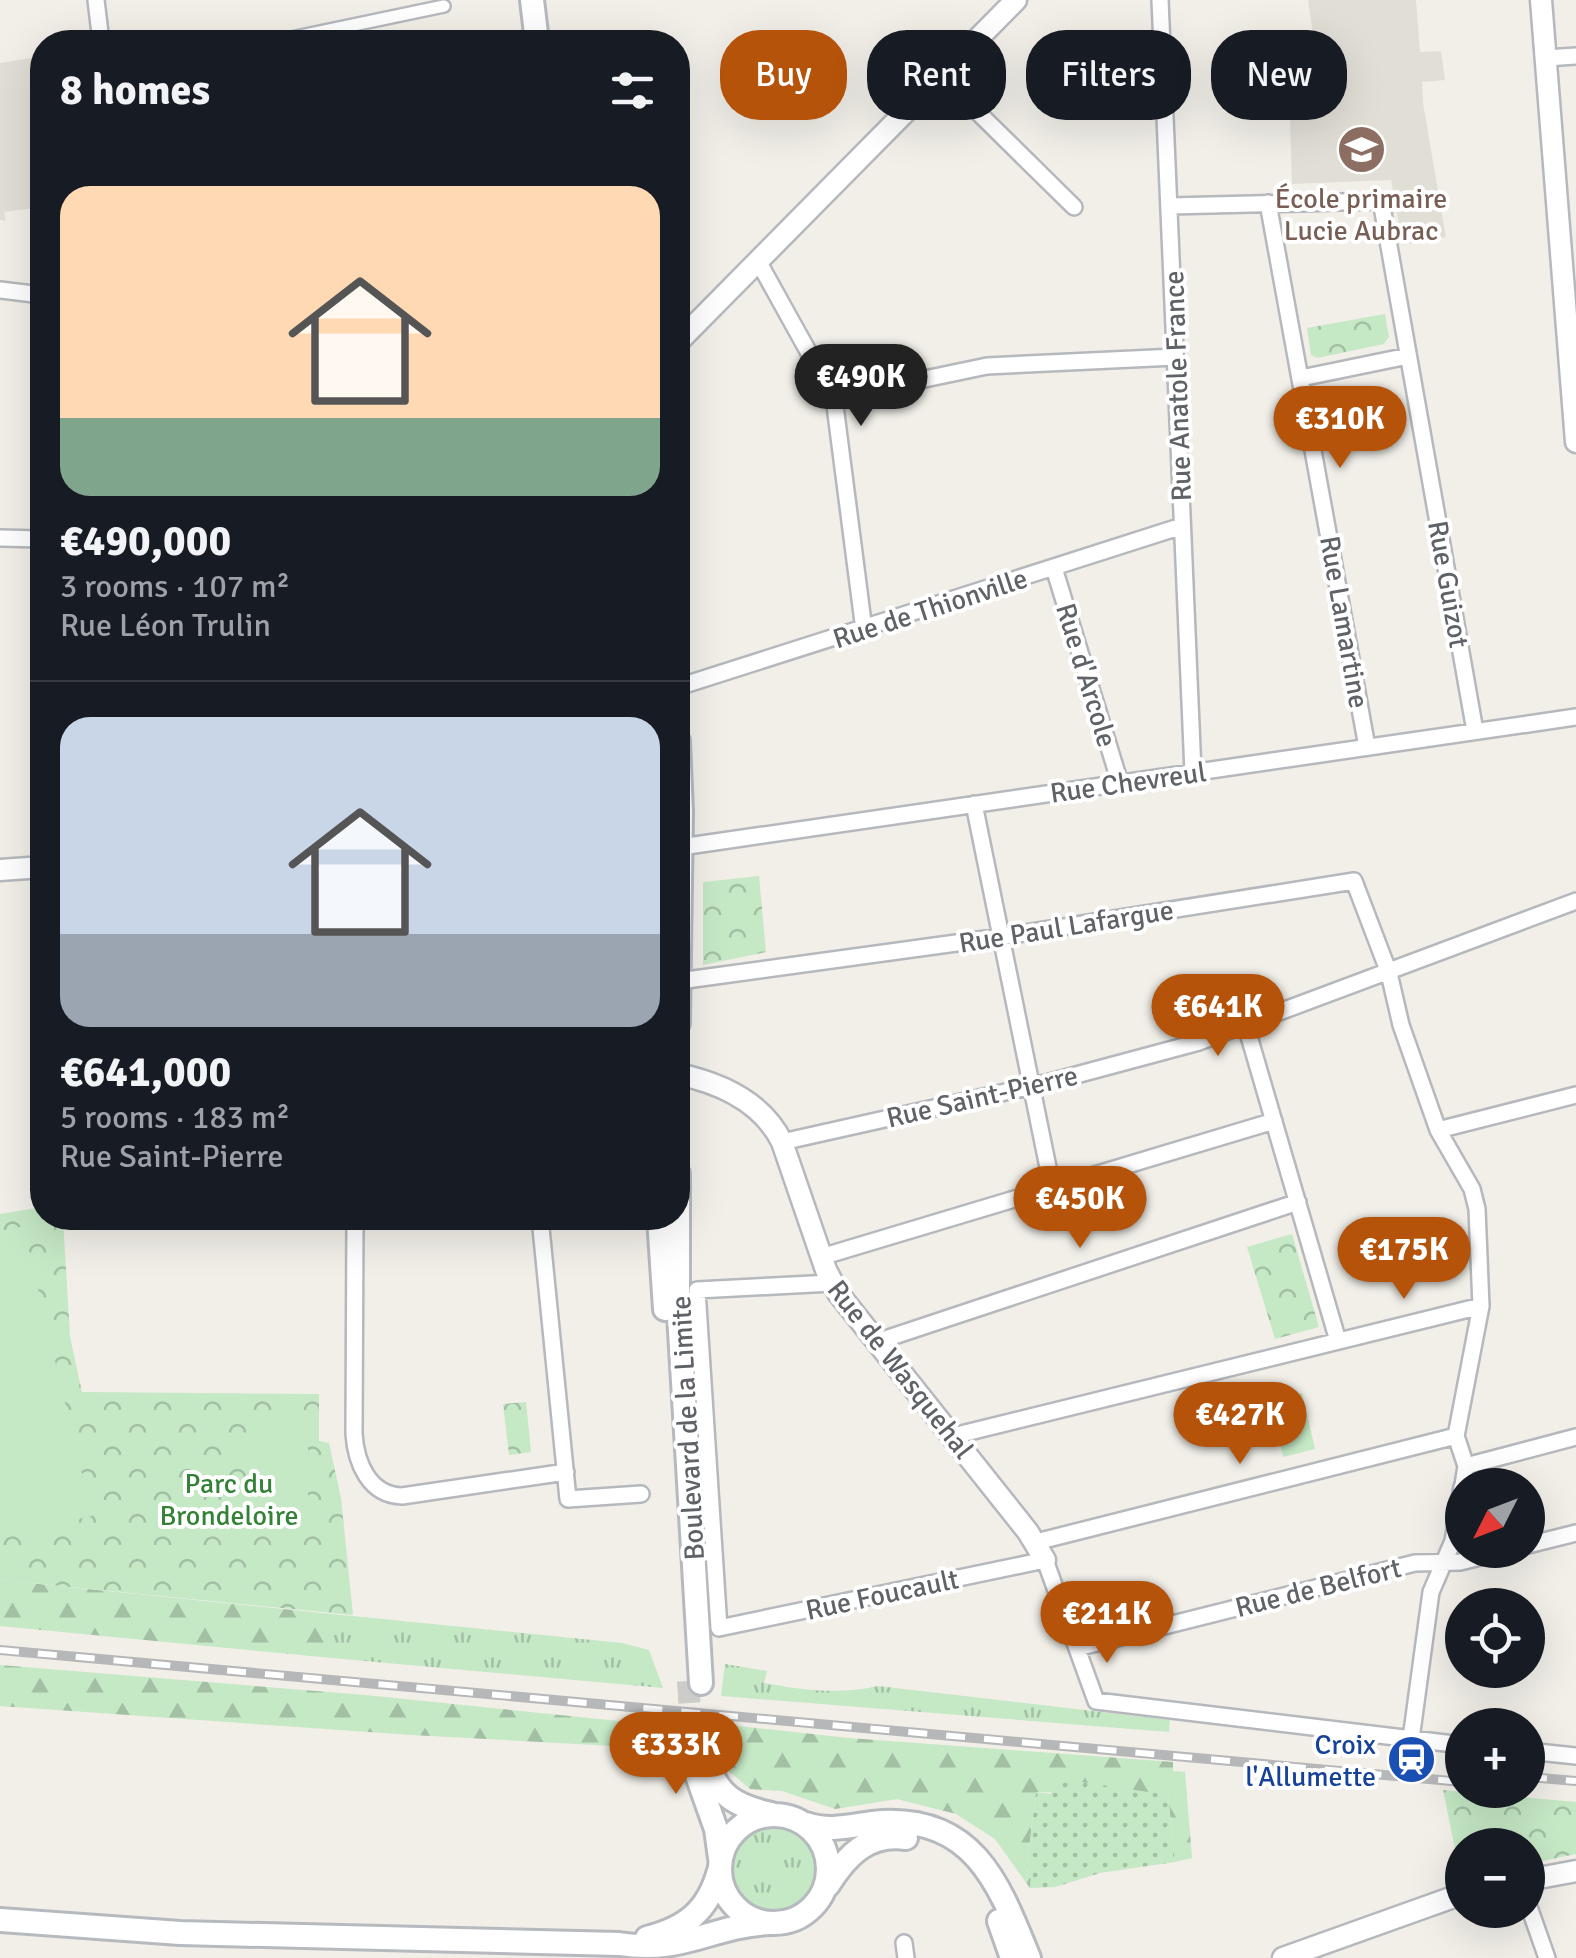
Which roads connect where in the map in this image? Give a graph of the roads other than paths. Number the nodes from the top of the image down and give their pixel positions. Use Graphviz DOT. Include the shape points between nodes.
graph roads {
  1 [pos="96,0"];
  2 [pos="532,0"];
  3 [pos="1016,0"];
  4 [pos="1160,0"];
  5 [pos="1541,0"];
  6 [pos="444,6"];
  7 [pos="100,30"];
  8 [pos="329,30"];
  9 [pos="536,30"];
  10 [pos="986,30"];
  11 [pos="1576,56"];
  12 [pos="1546,58"];
  13 [pos="897,120"];
  14 [pos="985,120"];
  15 [pos="1268,203"];
  16 [pos="1170,206"];
  17 [pos="1074,208"];
  18 [pos="758,261"];
  19 [pos="1569,267"];
  20 [pos="0,290"];
  21 [pos="30,294"];
  22 [pos="690,331"];
  23 [pos="1408,356"];
  24 [pos="1175,357"];
  25 [pos="1300,378"];
  26 [pos="834,398"];
  27 [pos="1575,418"];
  28 [pos="1576,442"];
  29 [pos="1182,526"];
  30 [pos="0,538"];
  31 [pos="30,539"];
  32 [pos="1054,568"];
  33 [pos="864,630"];
  34 [pos="690,683"];
  35 [pos="1576,717"];
  36 [pos="1476,731"];
  37 [pos="1367,747"];
  38 [pos="1193,772"];
  39 [pos="1120,783"];
  40 [pos="974,804"];
  41 [pos="690,846"];
  42 [pos="30,868"];
  43 [pos="0,870"];
  44 [pos="1576,901"];
  45 [pos="1000,937"];
  46 [pos="1389,973"];
  47 [pos="690,979"];
  48 [pos="1246,1026"];
  49 [pos="690,1078"];
  50 [pos="1030,1087"];
  51 [pos="1576,1095"];
  52 [pos="1274,1120"];
  53 [pos="1438,1130"];
  54 [pos="782,1142"];
  55 [pos="1052,1186"];
  56 [pos="1298,1202"];
  57 [pos="356,1230"];
  58 [pos="541,1230"];
  59 [pos="660,1230"];
  60 [pos="678,1230"];
  61 [pos="821,1257"];
  62 [pos="832,1283"];
  63 [pos="1481,1306"];
  64 [pos="1338,1341"];
  65 [pos="876,1342"];
  66 [pos="953,1436"];
  67 [pos="1456,1436"];
  68 [pos="1576,1437"];
  69 [pos="1466,1466"];
  70 [pos="566,1472"];
  71 [pos="642,1494"];
  72 [pos="1576,1534"];
  73 [pos="1545,1542"];
  74 [pos="1041,1551"];
  75 [pos="1445,1558"];
  76 [pos="1443,1563"];
  77 [pos="1076,1648"];
  78 [pos="1411,1739"];
  79 [pos="1445,1742"];
  80 [pos="1545,1753"];
  81 [pos="1576,1756"];
  82 [pos="774,1814"];
  83 [pos="805,1824"];
  84 [pos="720,1866"];
  85 [pos="1576,1871"];
  86 [pos="1545,1877"];
  87 [pos="823,1892"];
  88 [pos="1445,1900"];
  89 [pos="0,1920"];
  90 [pos="770,1923"];
  91 [pos="1536,1928"];
  92 [pos="619,1951"];
  93 [pos="1012,1958"];
  94 [pos="1029,1958"];
  95 [pos="1283,1958"];
  96 [pos="1547,1958"];
  1 -- 7 [label="street"];
  2 -- 9 [label="main road"];
  3 -- 10 [label="street"];
  4 -- 16 [label="street, Rue Anatole France"];
  5 -- 12 [label="street"];
  6 -- 8 [label="street"];
  11 -- 12 [label="street"];
  12 -- 19 [label="street"];
  13 -- 18 [label="street"];
  14 -- 17 [label="street"];
  15 -- 16 [label="street"];
  15 -- 23 [label="street, Rue Guizot" via="1381,201"];
  15 -- 25 [label="street, Rue Lamartine"];
  16 -- 24 [label="street, Rue Anatole France"];
  18 -- 22 [label="street"];
  18 -- 26 [label="street"];
  19 -- 27 [label="street"];
  20 -- 21 [label="street"];
  23 -- 25 [label="street"];
  23 -- 36 [label="street, Rue Guizot"];
  24 -- 26 [label="street" via="986,366"];
  24 -- 29 [label="street, Rue Anatole France"];
  25 -- 37 [label="street, Rue Lamartine"];
  26 -- 33 [label="street"];
  27 -- 28 [label="street"];
  29 -- 32 [label="street, Rue de Thionville"];
  29 -- 38 [label="street, Rue Anatole France"];
  30 -- 31 [label="street"];
  32 -- 33 [label="street, Rue de Thionville"];
  32 -- 39 [label="street, Rue d'Arcole"];
  33 -- 34 [label="street, Rue de Thionville"];
  35 -- 36 [label="street, Rue Chevreul"];
  36 -- 37 [label="street, Rue Chevreul"];
  37 -- 38 [label="street, Rue Chevreul"];
  38 -- 39 [label="street, Rue Chevreul"];
  39 -- 40 [label="street, Rue Chevreul"];
  40 -- 41 [label="street, Rue Chevreul"];
  40 -- 45 [label="street"];
  42 -- 43 [label="street"];
  44 -- 46 [label="street, Rue Saint-Pierre"];
  45 -- 46 [label="street, Rue Paul Lafargue" via="1354,881"];
  45 -- 47 [label="street, Rue Paul Lafargue"];
  45 -- 50 [label="street"];
  46 -- 48 [label="street, Rue Saint-Pierre"];
  46 -- 53 [label="street"];
  48 -- 50 [label="street, Rue Saint-Pierre"];
  48 -- 52 [label="street"];
  49 -- 54 [label="street, Rue de Wasquehal" via="744,1098 761,1110"];
  50 -- 54 [label="street, Rue Saint-Pierre"];
  50 -- 55 [label="street"];
  51 -- 53 [label="street"];
  52 -- 55 [label="street"];
  52 -- 56 [label="street"];
  53 -- 63 [label="street" via="1475,1198"];
  54 -- 61 [label="street, Rue de Wasquehal"];
  55 -- 61 [label="street"];
  56 -- 64 [label="street"];
  56 -- 65 [label="street"];
  57 -- 70 [label="street" via="354,1434 368,1479 402,1496"];
  58 -- 70 [label="street"];
  59 -- 60 [label="main road, Boulevard de la Limite" via="695,1682"];
  61 -- 62 [label="street, Rue de Wasquehal"];
  62 -- 65 [label="street, Rue de Wasquehal"];
  62 -- 74 [label="street, Rue Foucault" via="698,1290 720,1628"];
  63 -- 64 [label="street"];
  63 -- 67 [label="street"];
  64 -- 66 [label="street"];
  65 -- 66 [label="street, Rue de Wasquehal"];
  66 -- 74 [label="street, Rue de Wasquehal"];
  67 -- 69 [label="street"];
  67 -- 74 [label="street, Rue Foucault"];
  68 -- 69 [label="street"];
  70 -- 71 [label="street" via="568,1499"];
  72 -- 73 [label="street"];
  74 -- 77 [label="street, Rue de Wasquehal"];
  75 -- 76 [label="street"];
  76 -- 77 [label="street, Rue de Belfort" via="1416,1563"];
  76 -- 78 [label="street" via="1431,1592"];
  77 -- 78 [label="street, Rue de Wasquehal" via="1096,1701"];
  78 -- 79 [label="street"];
  80 -- 81 [label="street"];
  82 -- 83 [label="main road"];
  82 -- 84 [label="main road" via="740,1826 725,1844"];
  82 -- 84 [label="main road" via="746,1808 720,1792 697,1728 695,1770 716,1829"];
  83 -- 87 [label="main road" via="826,1854"];
  83 -- 94 [label="main road" via="834,1830 904,1823 951,1838 998,1882"];
  84 -- 90 [label="main road" via="735,1907"];
  84 -- 92 [label="main road" via="696,1916"];
  85 -- 86 [label="street"];
  87 -- 90 [label="main road" via="803,1915"];
  87 -- 93 [label="main road" via="866,1843 890,1836 929,1844 978,1880"];
  88 -- 95 [label="street"];
  89 -- 92 [label="main road" via="388,1947"];
  90 -- 92 [label="main road" via="740,1925 670,1947"];
  91 -- 96 [label="street"];
}
